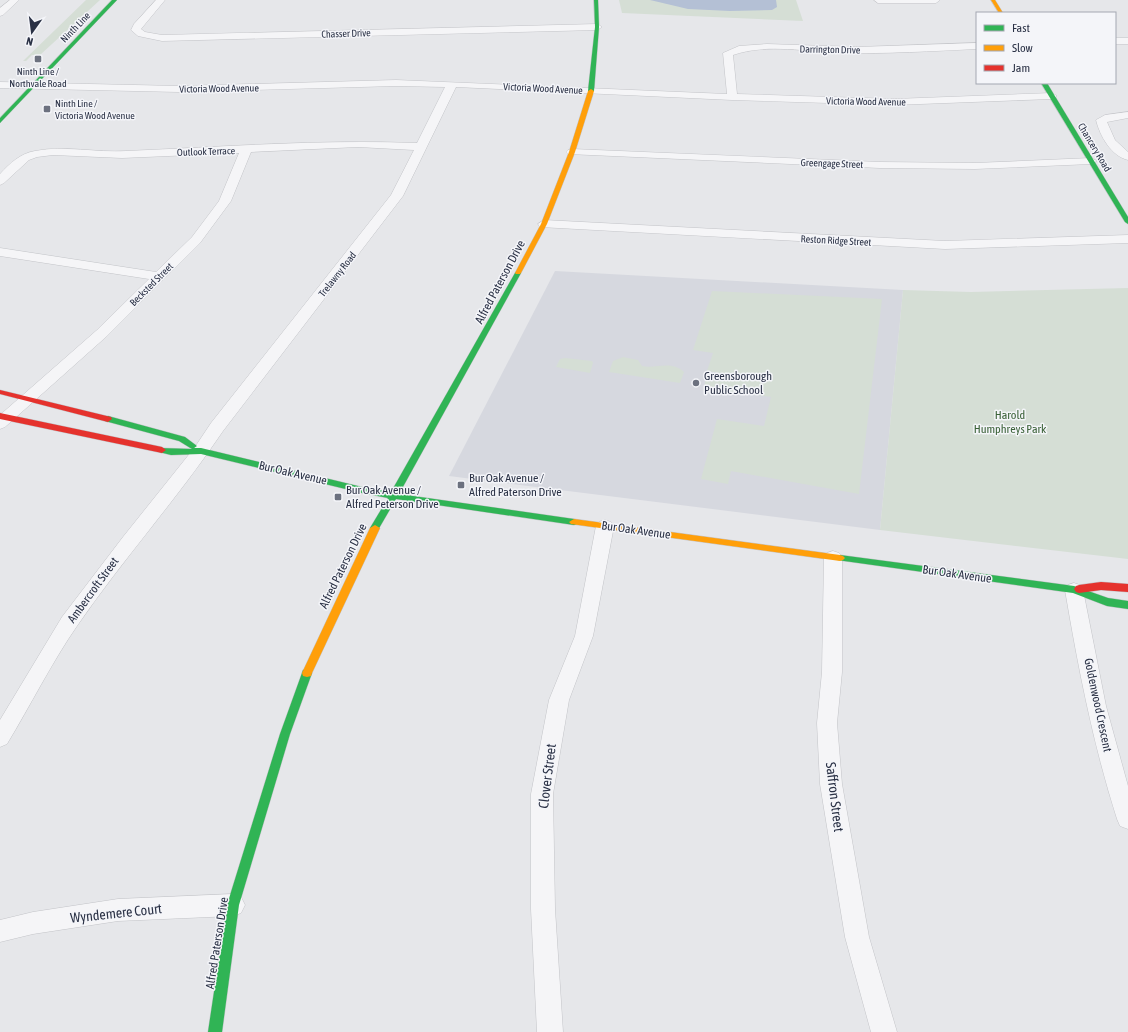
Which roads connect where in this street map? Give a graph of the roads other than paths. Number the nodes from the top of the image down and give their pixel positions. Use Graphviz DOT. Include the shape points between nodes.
graph roads {
  1 [pos="15,0"];
  2 [pos="115,0"];
  3 [pos="161,0"];
  4 [pos="596,0"];
  5 [pos="878,0"];
  6 [pos="936,0"];
  7 [pos="993,0"];
  8 [pos="999,12"];
  9 [pos="0,13"];
  10 [pos="597,27"];
  11 [pos="1116,41"];
  12 [pos="1128,41"];
  13 [pos="976,46"];
  14 [pos="452,84"];
  15 [pos="1045,84"];
  16 [pos="0,85"];
  17 [pos="33,86"];
  18 [pos="591,90"];
  19 [pos="1052,96"];
  20 [pos="732,97"];
  21 [pos="1128,115"];
  22 [pos="0,121"];
  23 [pos="422,147"];
  24 [pos="246,150"];
  25 [pos="572,152"];
  26 [pos="1128,157"];
  27 [pos="1091,161"];
  28 [pos="0,181"];
  29 [pos="1128,222"];
  30 [pos="544,224"];
  31 [pos="1128,239"];
  32 [pos="0,252"];
  33 [pos="158,276"];
  34 [pos="0,392"];
  35 [pos="28,398"];
  36 [pos="2,419"];
  37 [pos="200,451"];
  38 [pos="392,495"];
  39 [pos="606,526"];
  40 [pos="833,557"];
  41 [pos="1128,588"];
  42 [pos="1074,590"];
  43 [pos="1128,605"];
  44 [pos="0,738"];
  45 [pos="1128,818"];
  46 [pos="233,905"];
  47 [pos="0,931"];
  48 [pos="215,1032"];
  49 [pos="550,1032"];
  50 [pos="884,1032"];
  1 -- 9 [label="street"];
  2 -- 17 [label="street, Ninth Line"];
  3 -- 10 [label="street, Chasser Drive" via="137,26 138,33 160,38"];
  4 -- 10 [label="street, Alfred Paterson Drive"];
  5 -- 6 [label="street"];
  7 -- 8 [label="street"];
  10 -- 18 [label="street, Alfred Paterson Drive"];
  11 -- 12 [label="street"];
  13 -- 20 [label="street, Darrington Drive" via="841,50 755,46 736,49 728,52"];
  14 -- 17 [label="street, Victoria Wood Avenue" via="396,83 179,89"];
  14 -- 18 [label="street, Victoria Wood Avenue"];
  14 -- 23 [label="street, Trelawny Road"];
  15 -- 19 [label="street, Chancery Road"];
  16 -- 17 [label="street, Victoria Wood Avenue"];
  17 -- 22 [label="street, Ninth Line"];
  18 -- 20 [label="street, Victoria Wood Avenue"];
  18 -- 25 [label="street, Alfred Paterson Drive"];
  19 -- 20 [label="street, Victoria Wood Avenue" via="894,102"];
  19 -- 27 [label="street, Chancery Road"];
  21 -- 26 [label="street" via="1101,120 1118,151"];
  23 -- 24 [label="street, Outlook Terrace" via="358,144"];
  23 -- 37 [label="street, Trelawny Road" via="397,196"];
  24 -- 28 [label="street, Outlook Terrace" via="35,154 25,158"];
  24 -- 33 [label="street, Becksted Street" via="225,201 215,216 196,240"];
  25 -- 27 [label="street, Greengage Street" via="880,165 975,166"];
  25 -- 30 [label="street, Alfred Paterson Drive"];
  27 -- 29 [label="street, Chancery Road"];
  30 -- 31 [label="street, Reston Ridge Street" via="945,245"];
  30 -- 38 [label="street, Alfred Paterson Drive" via="494,320 409,470"];
  32 -- 33 [label="street"];
  33 -- 35 [label="street, Becksted Street" via="102,333"];
  34 -- 35 [label="street, Bur Oak Avenue"];
  35 -- 36 [label="street, Bur Oak Avenue"];
  35 -- 37 [label="street, Bur Oak Avenue" via="182,439"];
  36 -- 37 [label="street, Bur Oak Avenue" via="171,452"];
  37 -- 38 [label="street, Bur Oak Avenue"];
  37 -- 44 [label="street, Ambercroft Street" via="69,622"];
  38 -- 39 [label="street, Bur Oak Avenue"];
  38 -- 46 [label="street, Alfred Paterson Drive" via="311,662 285,734"];
  39 -- 40 [label="street, Bur Oak Avenue"];
  39 -- 49 [label="street, Clover Street" via="584,636 559,700 542,794 543,909"];
  40 -- 42 [label="street, Bur Oak Avenue"];
  40 -- 50 [label="street, Saffron Street" via="832,672 827,723 831,784 856,937"];
  41 -- 42 [label="street, Bur Oak Avenue" via="1101,586"];
  42 -- 43 [label="street, Bur Oak Avenue" via="1108,602"];
  42 -- 45 [label="street, Goldenwood Crescent" via="1098,715"];
  46 -- 47 [label="street, Wyndemere Court" via="118,910 33,923"];
  46 -- 48 [label="street, Alfred Paterson Drive"];
}
